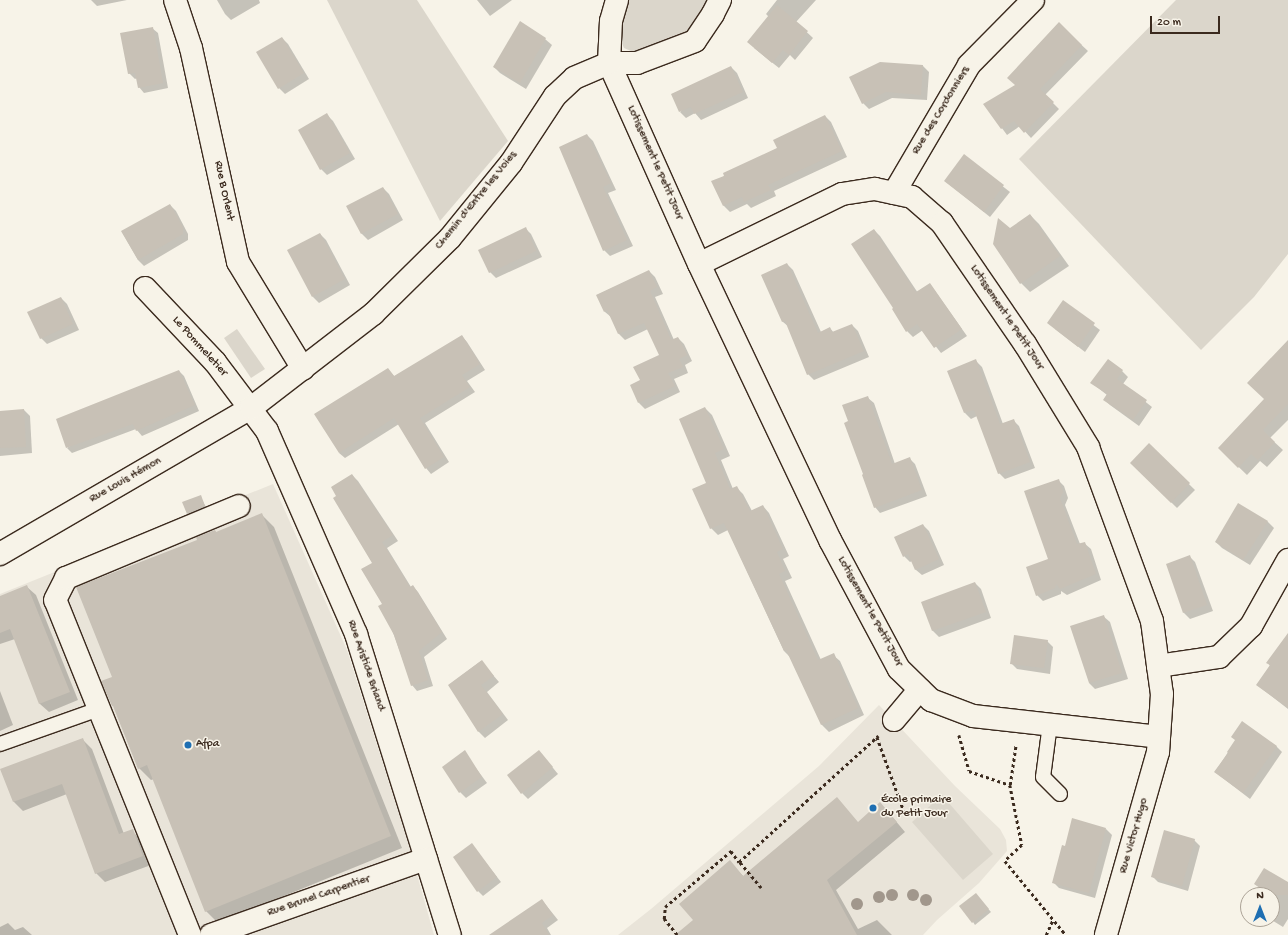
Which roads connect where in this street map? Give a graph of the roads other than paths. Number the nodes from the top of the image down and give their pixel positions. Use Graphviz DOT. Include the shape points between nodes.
graph roads {
  1 [pos="175,0"];
  2 [pos="617,0"];
  3 [pos="720,0"];
  4 [pos="1033,0"];
  5 [pos="609,63"];
  6 [pos="894,193"];
  7 [pos="699,264"];
  8 [pos="145,288"];
  9 [pos="303,369"];
  10 [pos="251,408"];
  11 [pos="239,506"];
  12 [pos="0,554"];
  13 [pos="1288,560"];
  14 [pos="1158,666"];
  15 [pos="920,689"];
  16 [pos="99,708"];
  17 [pos="894,720"];
  18 [pos="1050,724"];
  19 [pos="1159,737"];
  20 [pos="0,744"];
  21 [pos="1060,794"];
  22 [pos="426,859"];
  23 [pos="190,935"];
  24 [pos="211,935"];
  25 [pos="450,935"];
  26 [pos="1106,935"];
  1 -- 9 [label="street, Rue B Orlent" via="191,48 238,262"];
  2 -- 5 [label="street" via="611,22"];
  3 -- 5 [label="street" via="714,14 695,41 637,63"];
  4 -- 6 [label="street, Rue des Cordonniers" via="969,65"];
  5 -- 7 [label="street, Lotissement le Petit Jour"];
  5 -- 9 [label="street, Chemin d'Entre les Voies" via="574,78 556,96 511,163 450,238 373,314"];
  6 -- 7 [label="street, Lotissement le Petit Jour" via="875,189 842,194"];
  6 -- 14 [label="street, Lotissement le Petit Jour" via="912,197 942,223 1026,344 1088,447 1152,621"];
  7 -- 15 [label="street, Lotissement le Petit Jour" via="830,540 899,669"];
  8 -- 10 [label="street, Le Pommeletier" via="215,362"];
  9 -- 10 [label="street, Chemin d'Entre les Voies"];
  10 -- 12 [label="street, Rue Louis Hémon"];
  10 -- 22 [label="street, Rue Aristide Briand" via="267,431 356,634"];
  11 -- 16 [label="street" via="66,578 55,600"];
  13 -- 14 [label="street" via="1251,626 1220,657"];
  14 -- 19 [label="street, Lotissement le Petit Jour" via="1162,694"];
  15 -- 17 [label="street"];
  15 -- 18 [label="street, Lotissement le Petit Jour" via="931,700 973,716"];
  16 -- 20 [label="lane"];
  16 -- 23 [label="street"];
  18 -- 19 [label="street, Lotissement le Petit Jour"];
  18 -- 21 [label="lane" via="1044,777"];
  19 -- 26 [label="street, Rue Victor Hugo" via="1152,778"];
  22 -- 24 [label="street, Rue Brunel Carpentier"];
  22 -- 25 [label="street, Rue Aristide Briand"];
}
